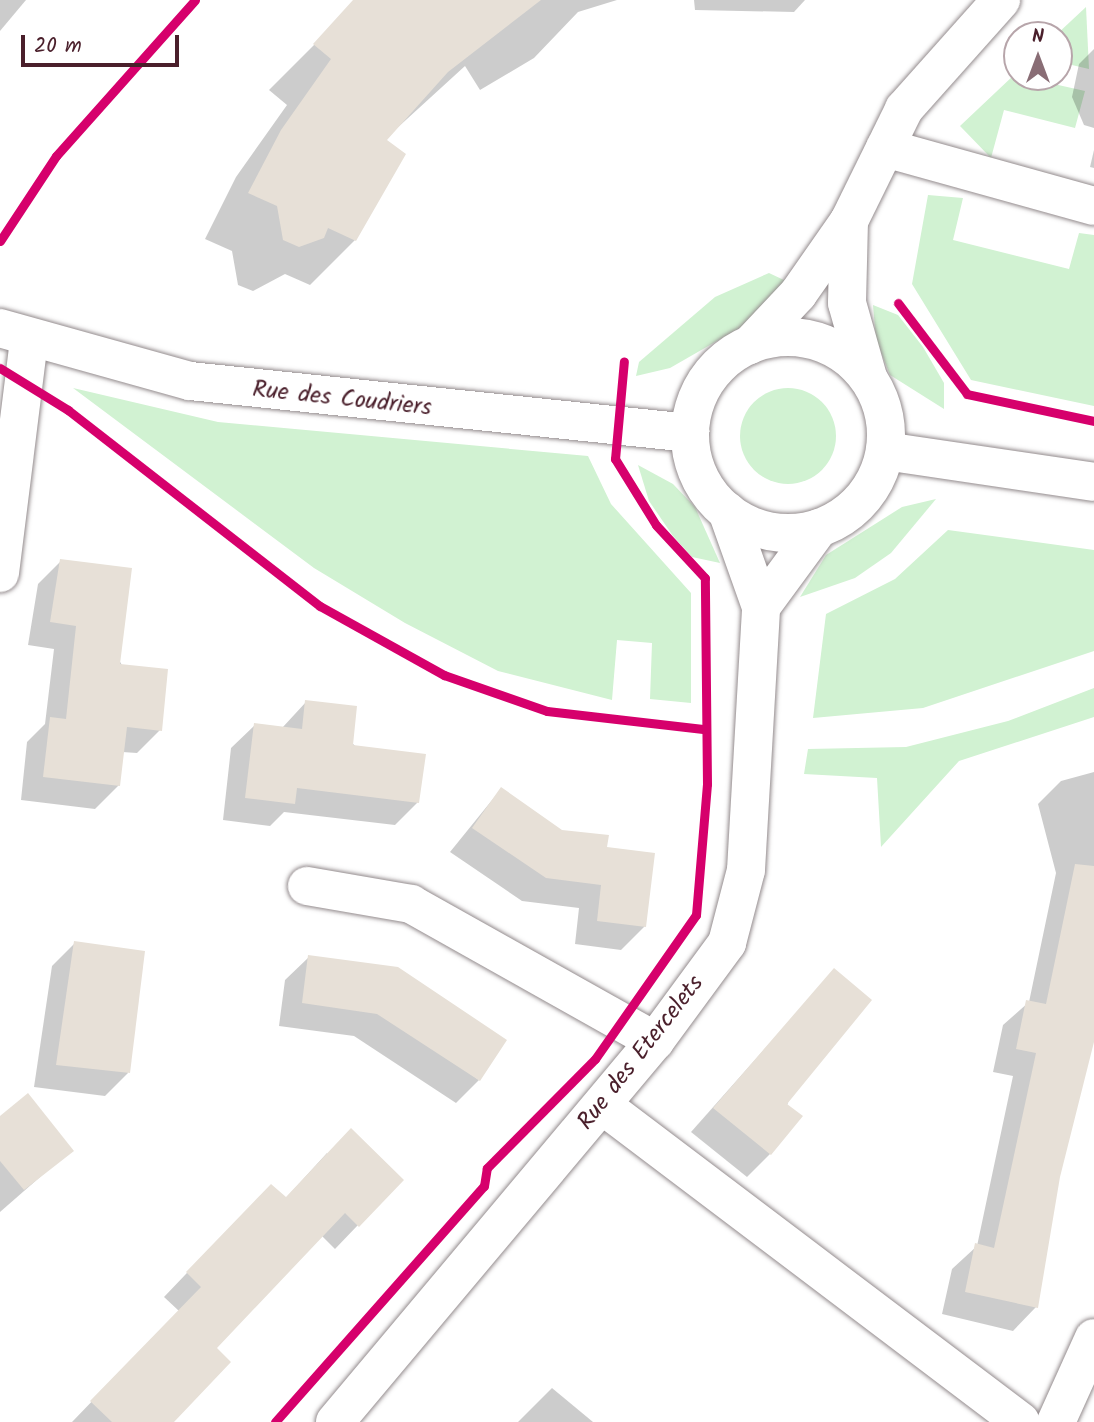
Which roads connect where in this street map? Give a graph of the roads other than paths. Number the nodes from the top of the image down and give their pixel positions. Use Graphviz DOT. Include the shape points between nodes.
graph roads {
  1 [pos="1001,0"];
  2 [pos="885,148"];
  3 [pos="1094,206"];
  4 [pos="849,221"];
  5 [pos="15,335"];
  6 [pos="750,345"];
  7 [pos="869,379"];
  8 [pos="690,433"];
  9 [pos="885,451"];
  10 [pos="1094,482"];
  11 [pos="727,511"];
  12 [pos="819,528"];
  13 [pos="0,573"];
  14 [pos="761,607"];
  15 [pos="307,886"];
  16 [pos="655,1041"];
  17 [pos="602,1105"];
  18 [pos="1094,1338"];
  19 [pos="335,1422"];
  20 [pos="1021,1422"];
  21 [pos="1056,1422"];
  1 -- 2 [label="street" via="940,61"];
  2 -- 3 [label="street"];
  2 -- 4 [label="street"];
  4 -- 6 [label="street" via="798,294"];
  4 -- 7 [label="street" via="847,303"];
  5 -- 8 [label="street, Rue des Coudriers" via="190,381"];
  5 -- 13 [label="street"];
  6 -- 7 [label="street" via="780,337 811,340 831,346"];
  6 -- 8 [label="street" via="710,375"];
  7 -- 9 [label="street" via="883,412"];
  8 -- 11 [label="street" via="695,468"];
  9 -- 10 [label="street"];
  9 -- 12 [label="street" via="866,496"];
  11 -- 12 [label="street" via="765,531"];
  11 -- 14 [label="street, Rue des Etercelets"];
  12 -- 14 [label="street"];
  14 -- 16 [label="street, Rue des Etercelets" via="740,906 727,943"];
  15 -- 16 [label="street" via="411,904"];
  16 -- 17 [label="street, Rue des Etercelets"];
  17 -- 19 [label="street, Rue des Etercelets"];
  17 -- 20 [label="street"];
  18 -- 21 [label="street"];
}
